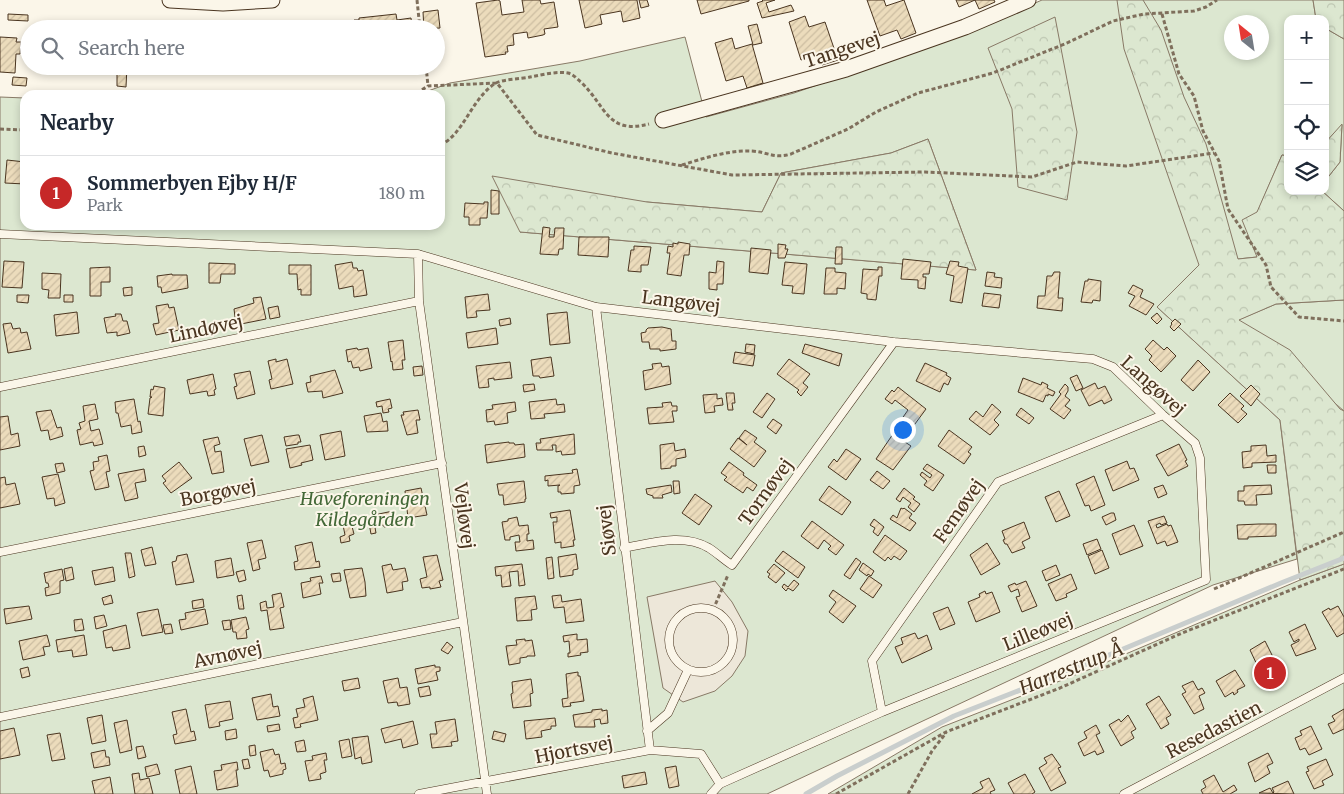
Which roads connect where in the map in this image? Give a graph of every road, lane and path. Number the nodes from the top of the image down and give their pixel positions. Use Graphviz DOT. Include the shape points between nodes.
graph roads {
  1 [pos="170,0"];
  2 [pos="272,0"];
  3 [pos="416,0"];
  4 [pos="1028,0"];
  5 [pos="1217,0"];
  6 [pos="1162,14"];
  7 [pos="419,20"];
  8 [pos="427,75"];
  9 [pos="497,83"];
  10 [pos="428,86"];
  11 [pos="420,90"];
  12 [pos="663,120"];
  13 [pos="0,129"];
  14 [pos="20,130"];
  15 [pos="445,142"];
  16 [pos="1214,153"];
  17 [pos="680,165"];
  18 [pos="0,234"];
  19 [pos="418,254"];
  20 [pos="418,301"];
  21 [pos="596,307"];
  22 [pos="1344,321"];
  23 [pos="894,342"];
  24 [pos="0,387"];
  25 [pos="1163,415"];
  26 [pos="442,463"];
  27 [pos="1344,532"];
  28 [pos="624,548"];
  29 [pos="0,552"];
  30 [pos="732,565"];
  31 [pos="1344,569"];
  32 [pos="1206,580"];
  33 [pos="713,610"];
  34 [pos="462,622"];
  35 [pos="688,670"];
  36 [pos="1344,678"];
  37 [pos="882,712"];
  38 [pos="0,717"];
  39 [pos="647,731"];
  40 [pos="947,731"];
  41 [pos="650,750"];
  42 [pos="486,782"];
  43 [pos="720,784"];
  44 [pos="419,794"];
  45 [pos="487,794"];
  46 [pos="711,794"];
  47 [pos="836,794"];
  48 [pos="908,794"];
  49 [pos="1124,794"];
  1 -- 2 [label="street" via="223,3"];
  3 -- 7 [label="path"];
  4 -- 12 [label="street, Tangevej" via="965,28 846,69"];
  5 -- 6 [label="path" via="1194,11"];
  6 -- 16 [label="path" via="1179,74 1194,96 1203,131"];
  6 -- 17 [label="path" via="1113,21 993,73 918,93 791,154 781,157 752,151 712,155"];
  8 -- 10 [label="path"];
  9 -- 10 [label="path"];
  9 -- 12 [label="path" via="553,73 570,74 582,83 613,120 624,127"];
  9 -- 15 [label="path" via="477,100"];
  9 -- 17 [label="path" via="537,135"];
  10 -- 11 [label="path"];
  13 -- 14 [label="path"];
  16 -- 17 [label="path" via="1126,166 1078,162 1032,177 925,172 732,175"];
  16 -- 22 [label="path" via="1222,171 1228,209 1266,265 1270,288 1300,316"];
  18 -- 19 [label="lane, Langøvej"];
  19 -- 20 [label="lane, Vejløvej"];
  19 -- 21 [label="lane, Langøvej"];
  20 -- 24 [label="lane, Lindøvej"];
  20 -- 26 [label="lane, Vejløvej"];
  21 -- 23 [label="lane, Langøvej"];
  21 -- 28 [label="lane, Siøvej"];
  23 -- 25 [label="lane, Langøvej" via="1093,359 1114,367"];
  23 -- 30 [label="lane, Tornøvej"];
  25 -- 32 [label="lane, Langøvej" via="1195,443 1200,458"];
  25 -- 37 [label="lane, Femøvej" via="998,482 872,661"];
  26 -- 29 [label="lane, Borgøvej"];
  26 -- 34 [label="lane, Vejløvej"];
  27 -- 32 [label="path" via="1214,589"];
  28 -- 30 [label="lane" via="669,539 692,541 709,548"];
  28 -- 39 [label="lane, Siøvej"];
  30 -- 33 [label="path"];
  31 -- 40 [label="path" via="1182,633 1060,688"];
  32 -- 37 [label="lane, Lilleøvej"];
  33 -- 35 [label="lane" via="695,608 681,615 671,629 669,643 672,654"];
  33 -- 35 [label="lane" via="726,619 732,629 732,651 719,667 711,671"];
  34 -- 38 [label="lane, Avnøvej"];
  34 -- 42 [label="lane, Vejløvej"];
  35 -- 39 [label="lane" via="668,713"];
  36 -- 49 [label="lane, Resedastien"];
  37 -- 43 [label="lane, Lilleøvej"];
  39 -- 41 [label="lane, Siøvej"];
  40 -- 47 [label="path"];
  40 -- 48 [label="path"];
  41 -- 42 [label="lane, Hjortsvej"];
  41 -- 43 [label="lane, Hjortsvej" via="701,754"];
  42 -- 44 [label="lane, Hjortsvej"];
  42 -- 45 [label="lane, Vejløvej"];
  43 -- 46 [label="lane"];
}
